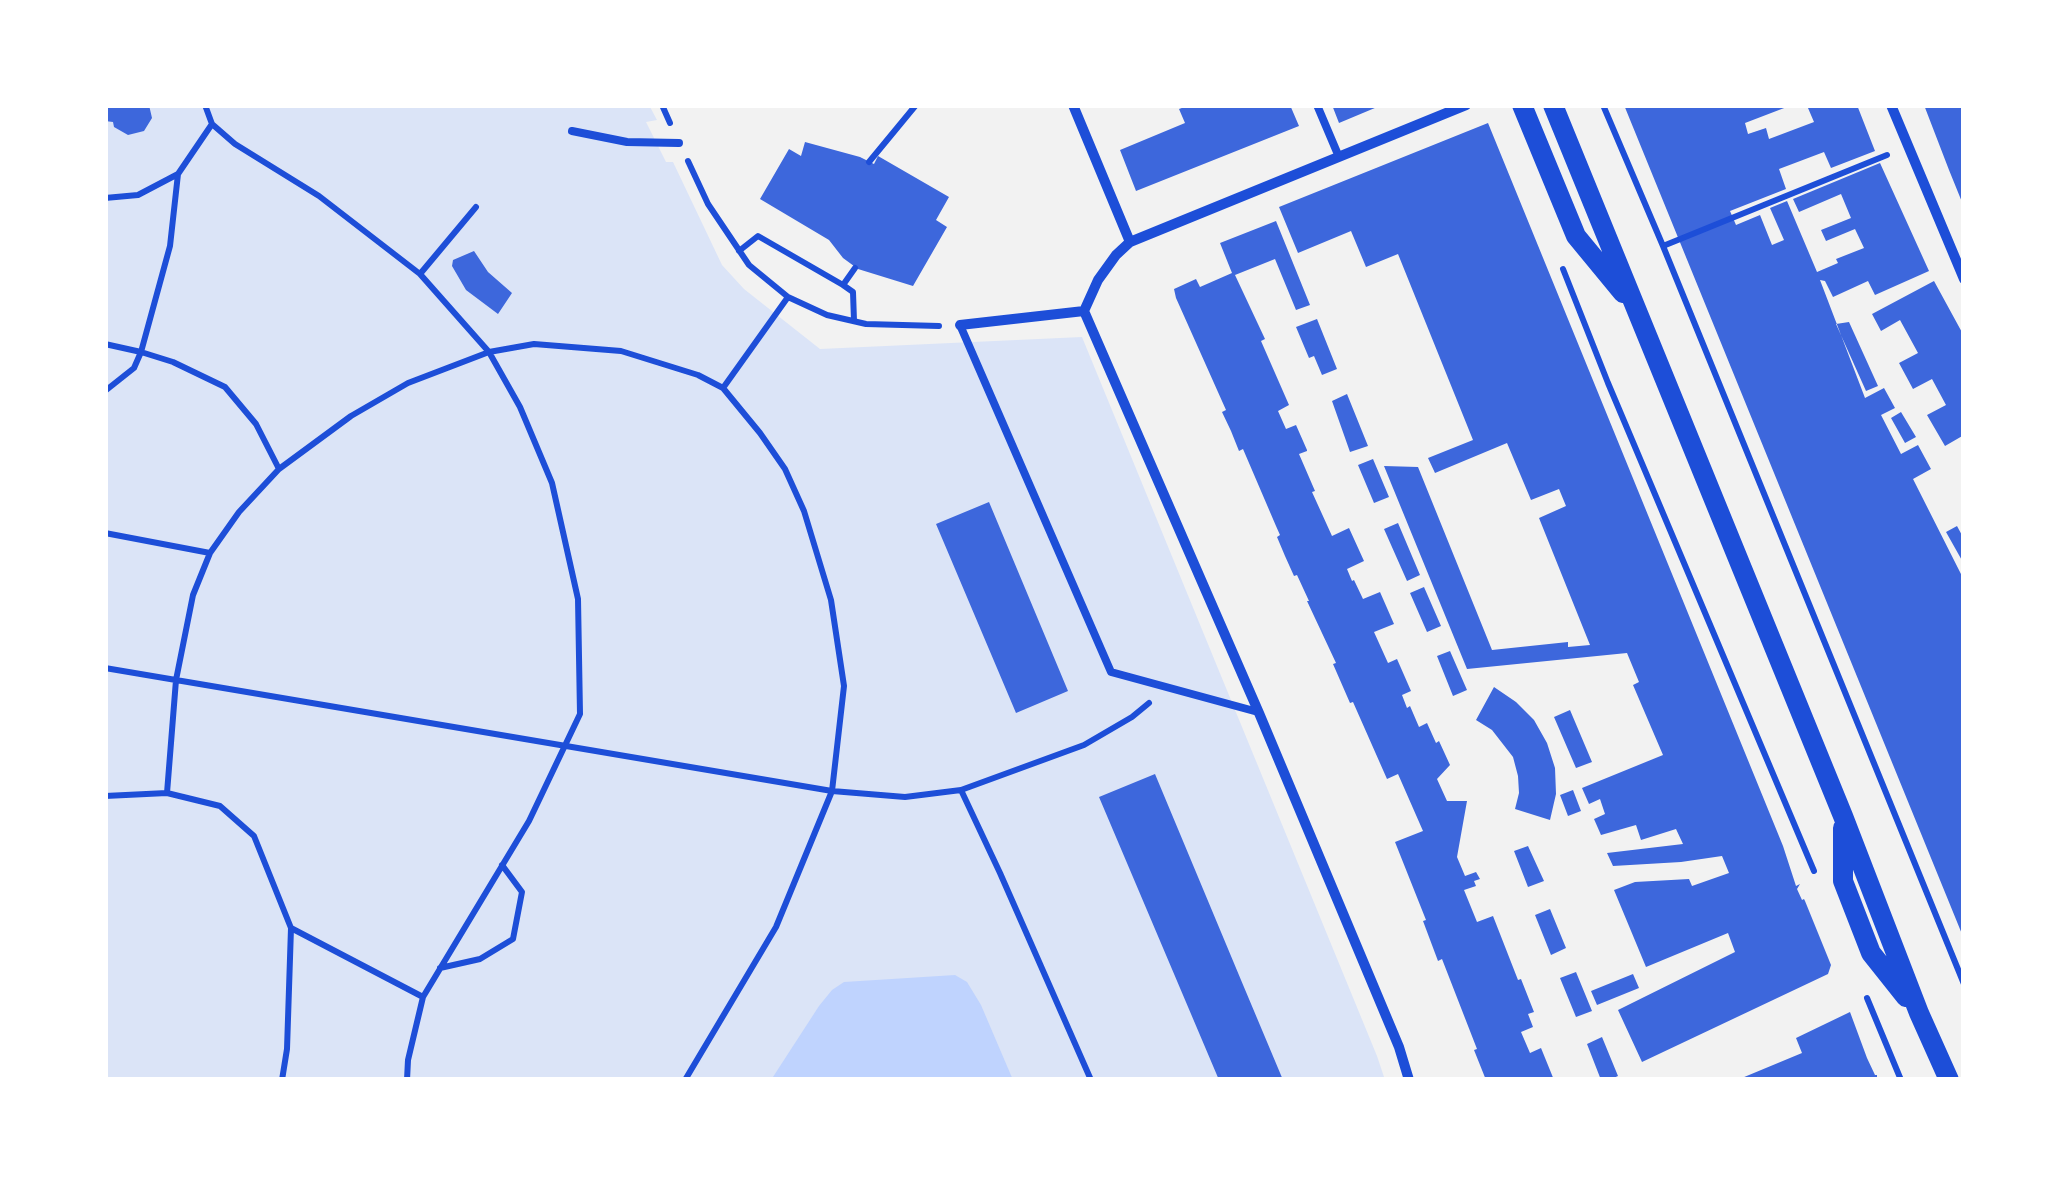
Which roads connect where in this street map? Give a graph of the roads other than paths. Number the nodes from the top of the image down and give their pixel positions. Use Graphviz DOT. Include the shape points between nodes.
graph roads {
  1 [pos="1073,105"];
  2 [pos="1317,105"];
  3 [pos="1466,105"];
  4 [pos="1522,105"];
  5 [pos="1553,105"];
  6 [pos="1891,105"];
  7 [pos="572,131"];
  8 [pos="679,142"];
  9 [pos="1339,157"];
  10 [pos="1130,242"];
  11 [pos="1964,279"];
  12 [pos="1637,310"];
  13 [pos="1084,311"];
  14 [pos="960,325"];
  15 [pos="1259,712"];
  16 [pos="1409,1080"];
  17 [pos="1949,1080"];
  1 -- 10 [label="street"];
  2 -- 9 [label="lane"];
  3 -- 9 [label="street"];
  4 -- 12 [label="main road" via="1576,236"];
  5 -- 12 [label="main road"];
  6 -- 11 [label="street"];
  7 -- 8 [label="lane" via="627,142"];
  9 -- 10 [label="street"];
  10 -- 13 [label="street" via="1098,280"];
  12 -- 17 [label="main road"];
  13 -- 14 [label="street"];
  13 -- 15 [label="street"];
  14 -- 15 [label="lane" via="1110,672"];
  15 -- 16 [label="street"];
}
